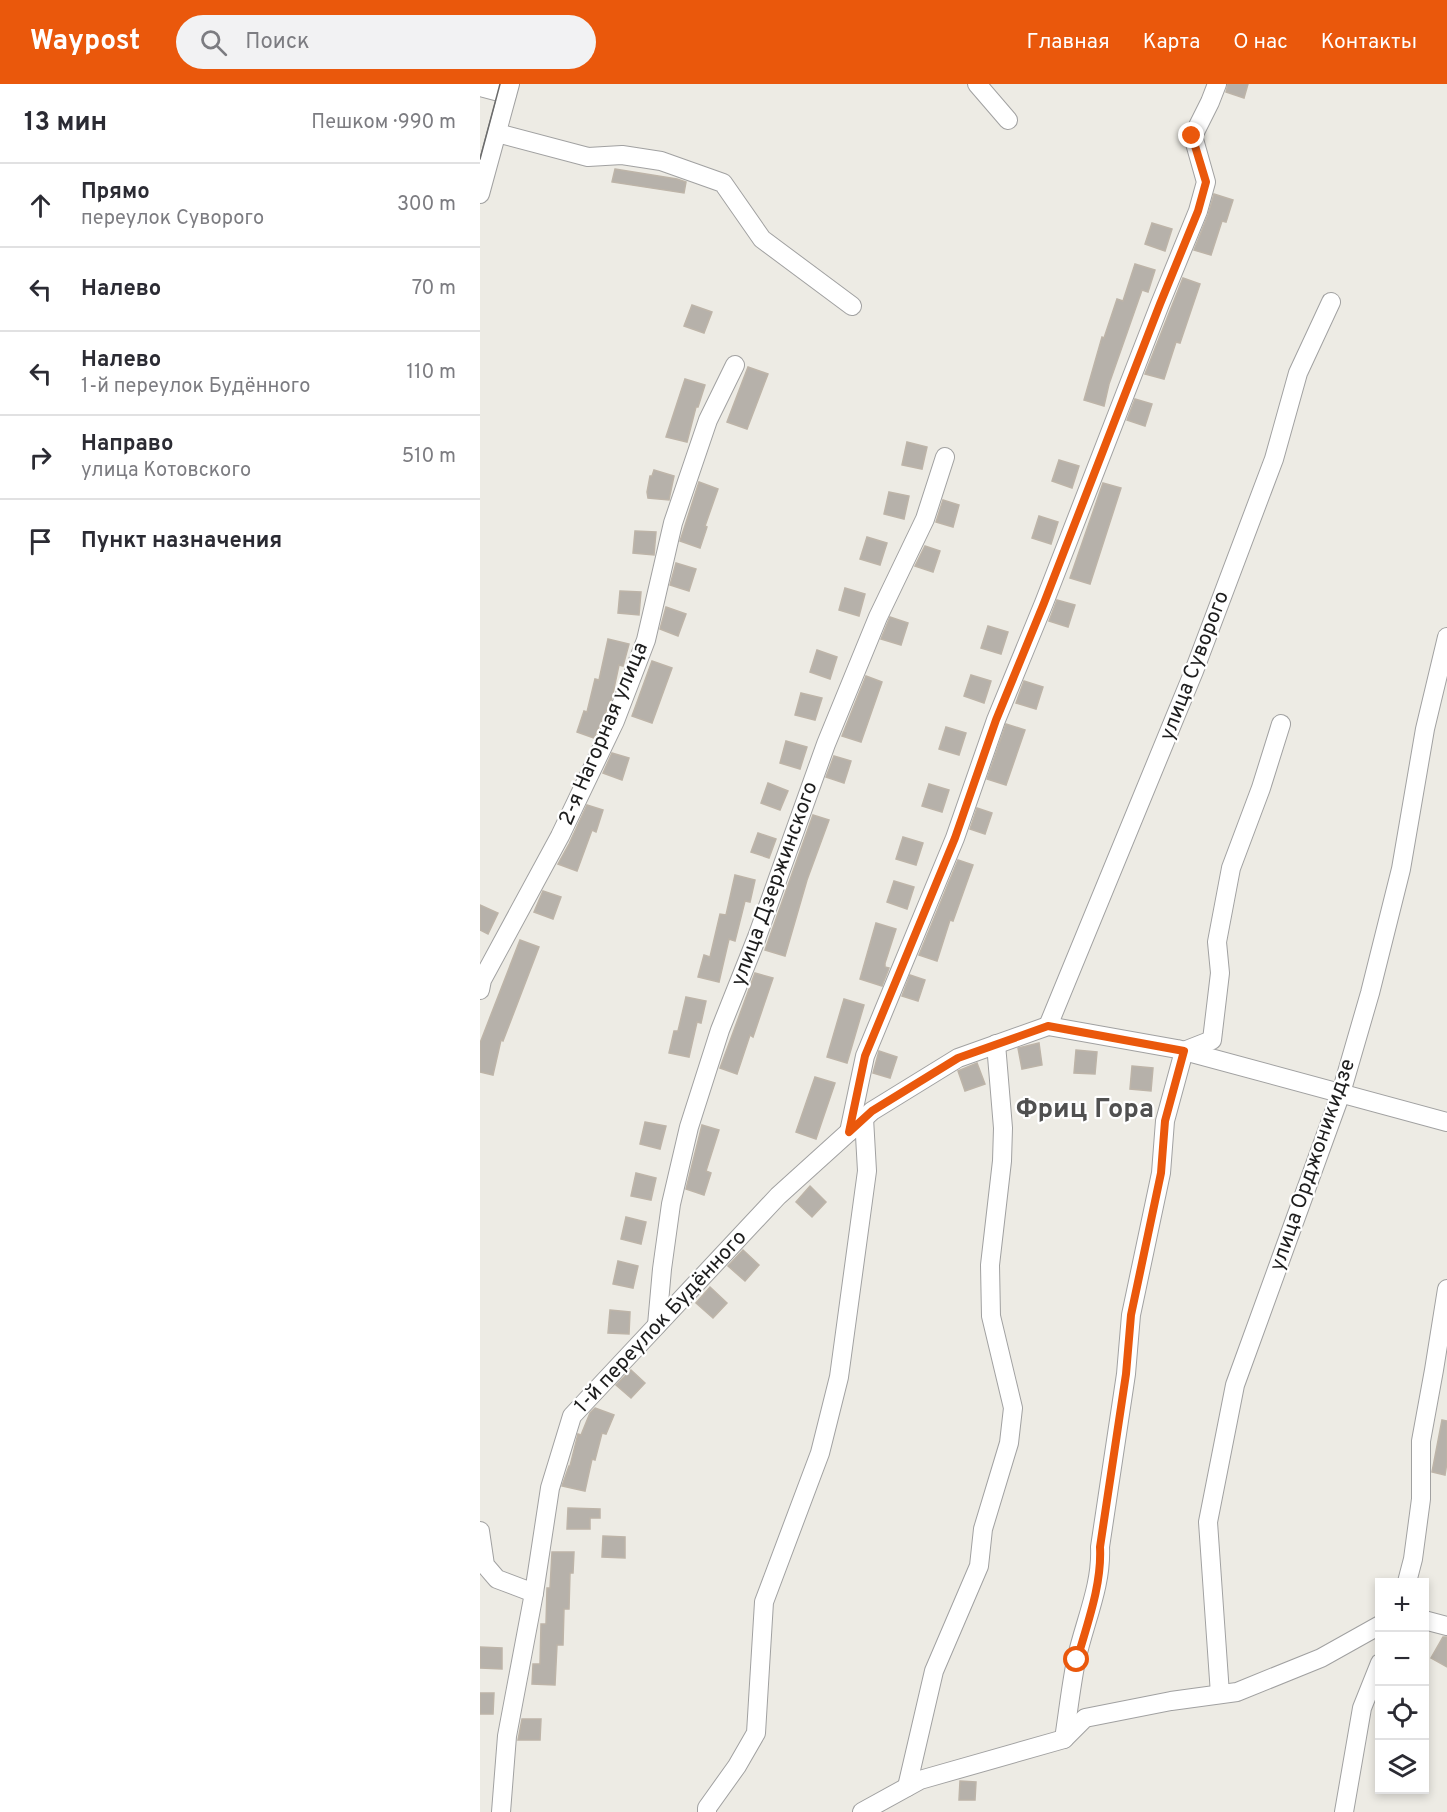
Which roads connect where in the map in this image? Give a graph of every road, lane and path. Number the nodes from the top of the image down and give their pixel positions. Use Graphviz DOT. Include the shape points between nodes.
graph roads {
  1 [pos="977,84"];
  2 [pos="1216,84"];
  3 [pos="480,87"];
  4 [pos="509,89"];
  5 [pos="1008,120"];
  6 [pos="497,133"];
  7 [pos="480,194"];
  8 [pos="1330,302"];
  9 [pos="852,306"];
  10 [pos="735,365"];
  11 [pos="945,457"];
  12 [pos="1447,637"];
  13 [pos="1281,724"];
  14 [pos="480,990"];
  15 [pos="1048,1026"];
  16 [pos="996,1044"];
  17 [pos="1184,1051"];
  18 [pos="1341,1094"];
  19 [pos="864,1118"];
  20 [pos="1447,1122"];
  21 [pos="849,1132"];
  22 [pos="1447,1289"];
  23 [pos="657,1325"];
  24 [pos="480,1531"];
  25 [pos="1408,1578"];
  26 [pos="534,1593"];
  27 [pos="1429,1621"];
  28 [pos="1447,1626"];
  29 [pos="1375,1628"];
  30 [pos="1375,1676"];
  31 [pos="1220,1694"];
  32 [pos="1064,1739"];
  33 [pos="907,1787"];
  34 [pos="501,1812"];
  35 [pos="707,1812"];
  36 [pos="862,1812"];
  37 [pos="1344,1812"];
  1 -- 5 [label="street"];
  2 -- 21 [label="street" via="1192,136 1206,182 1198,211 996,720 955,838 865,1056"];
  3 -- 4 [label="street"];
  4 -- 6 [label="street"];
  6 -- 7 [label="street"];
  6 -- 9 [label="street" via="588,157 622,154 661,161 723,183 762,239"];
  8 -- 15 [label="street, улица Суворого" via="1299,373 1274,459 1194,671"];
  10 -- 14 [label="street, 2-я Нагорная улица" via="708,420 676,513 646,640 615,721"];
  11 -- 23 [label="street, улица Дзержинского" via="925,519 882,607 826,744 717,1041 689,1127 671,1204"];
  12 -- 18 [label="street, улица Орджоникидзе" via="1425,729 1401,869"];
  13 -- 17 [label="street" via="1262,788 1231,868 1217,942 1220,973 1212,1040"];
  15 -- 16 [label="street, 1-й переулок Будённого"];
  15 -- 17 [label="street"];
  16 -- 19 [label="street, 1-й переулок Будённого" via="958,1058"];
  16 -- 33 [label="street" via="1003,1128 990,1265 991,1316 1013,1408 1009,1443 983,1529 979,1566 934,1671"];
  17 -- 18 [label="street"];
  17 -- 32 [label="street" via="1165,1121 1161,1173 1131,1315 1101,1560 1077,1660"];
  18 -- 20 [label="street"];
  18 -- 31 [label="street, улица Орджоникидзе" via="1235,1385 1208,1522"];
  19 -- 21 [label="street, 1-й переулок Будённого"];
  19 -- 35 [label="street" via="867,1171 839,1377 820,1454 764,1602 756,1733"];
  21 -- 23 [label="street, 1-й переулок Будённого" via="778,1196"];
  22 -- 25 [label="street" via="1421,1441 1421,1499"];
  23 -- 26 [label="street, 1-й переулок Будённого" via="572,1416 550,1488"];
  24 -- 26 [label="street" via="485,1565 497,1580"];
  26 -- 34 [label="street, 1-й переулок Будённого" via="507,1736"];
  27 -- 28 [label="street"];
  29 -- 31 [label="street" via="1321,1658 1237,1692"];
  30 -- 37 [label="street" via="1362,1708"];
  31 -- 32 [label="street" via="1085,1718"];
  32 -- 33 [label="street"];
  33 -- 36 [label="street"];
}
